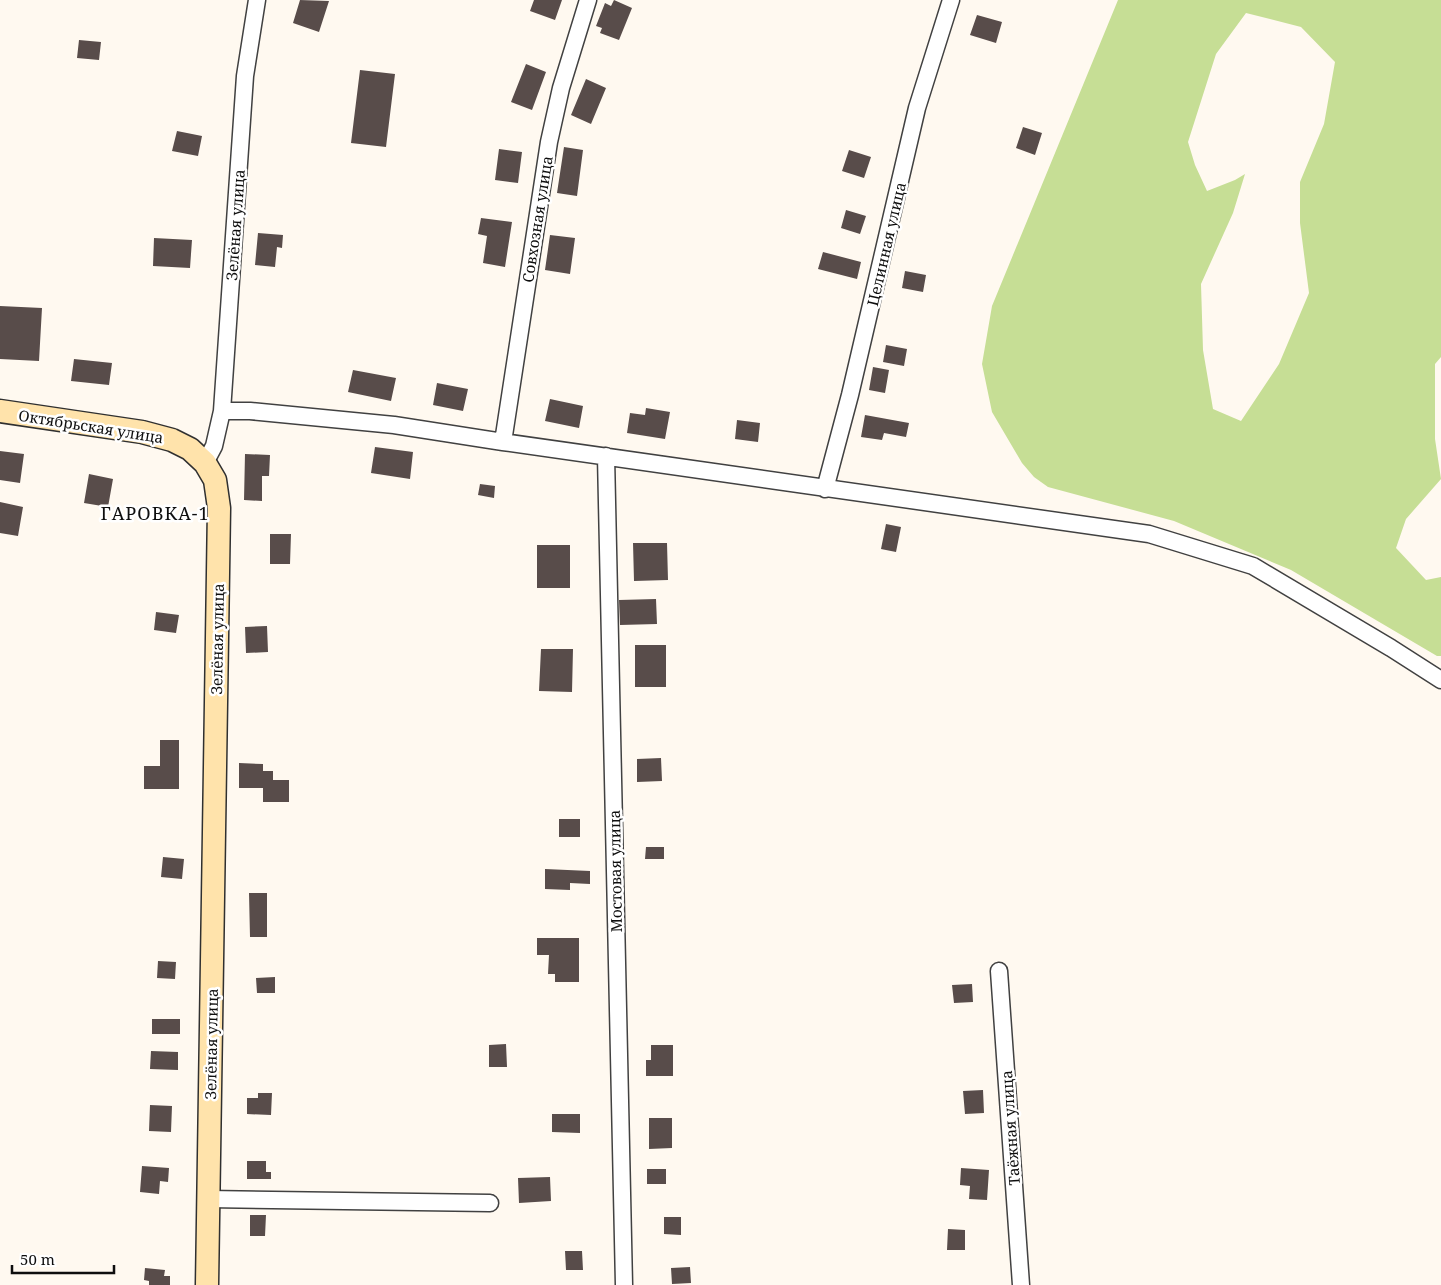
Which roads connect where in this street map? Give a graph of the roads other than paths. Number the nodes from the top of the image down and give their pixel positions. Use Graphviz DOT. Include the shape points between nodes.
graph roads {
  1 [pos="256,0"];
  2 [pos="588,0"];
  3 [pos="951,0"];
  4 [pos="0,411"];
  5 [pos="222,411"];
  6 [pos="504,442"];
  7 [pos="606,456"];
  8 [pos="205,463"];
  9 [pos="825,488"];
  10 [pos="1441,680"];
  11 [pos="999,971"];
  12 [pos="208,1199"];
  13 [pos="490,1203"];
  14 [pos="207,1285"];
  15 [pos="624,1285"];
  16 [pos="1022,1285"];
  1 -- 5 [label="street, Зелёная улица" via="245,76"];
  2 -- 6 [label="street, Совхозная улица" via="561,88 549,142"];
  3 -- 9 [label="street, Целинная улица" via="917,108"];
  4 -- 8 [label="main road, Октябрьская улица" via="150,434 172,440"];
  5 -- 6 [label="street" via="385,424"];
  5 -- 8 [label="street, Зелёная улица" via="214,446"];
  6 -- 7 [label="street"];
  7 -- 9 [label="street"];
  7 -- 15 [label="street, Мостовая улица"];
  8 -- 12 [label="main road, Зелёная улица" via="215,480 219,508"];
  9 -- 10 [label="street" via="1149,534 1196,548 1252,566"];
  11 -- 16 [label="street, Таёжная улица"];
  12 -- 13 [label="street"];
  12 -- 14 [label="main road, Зелёная улица"];
}
